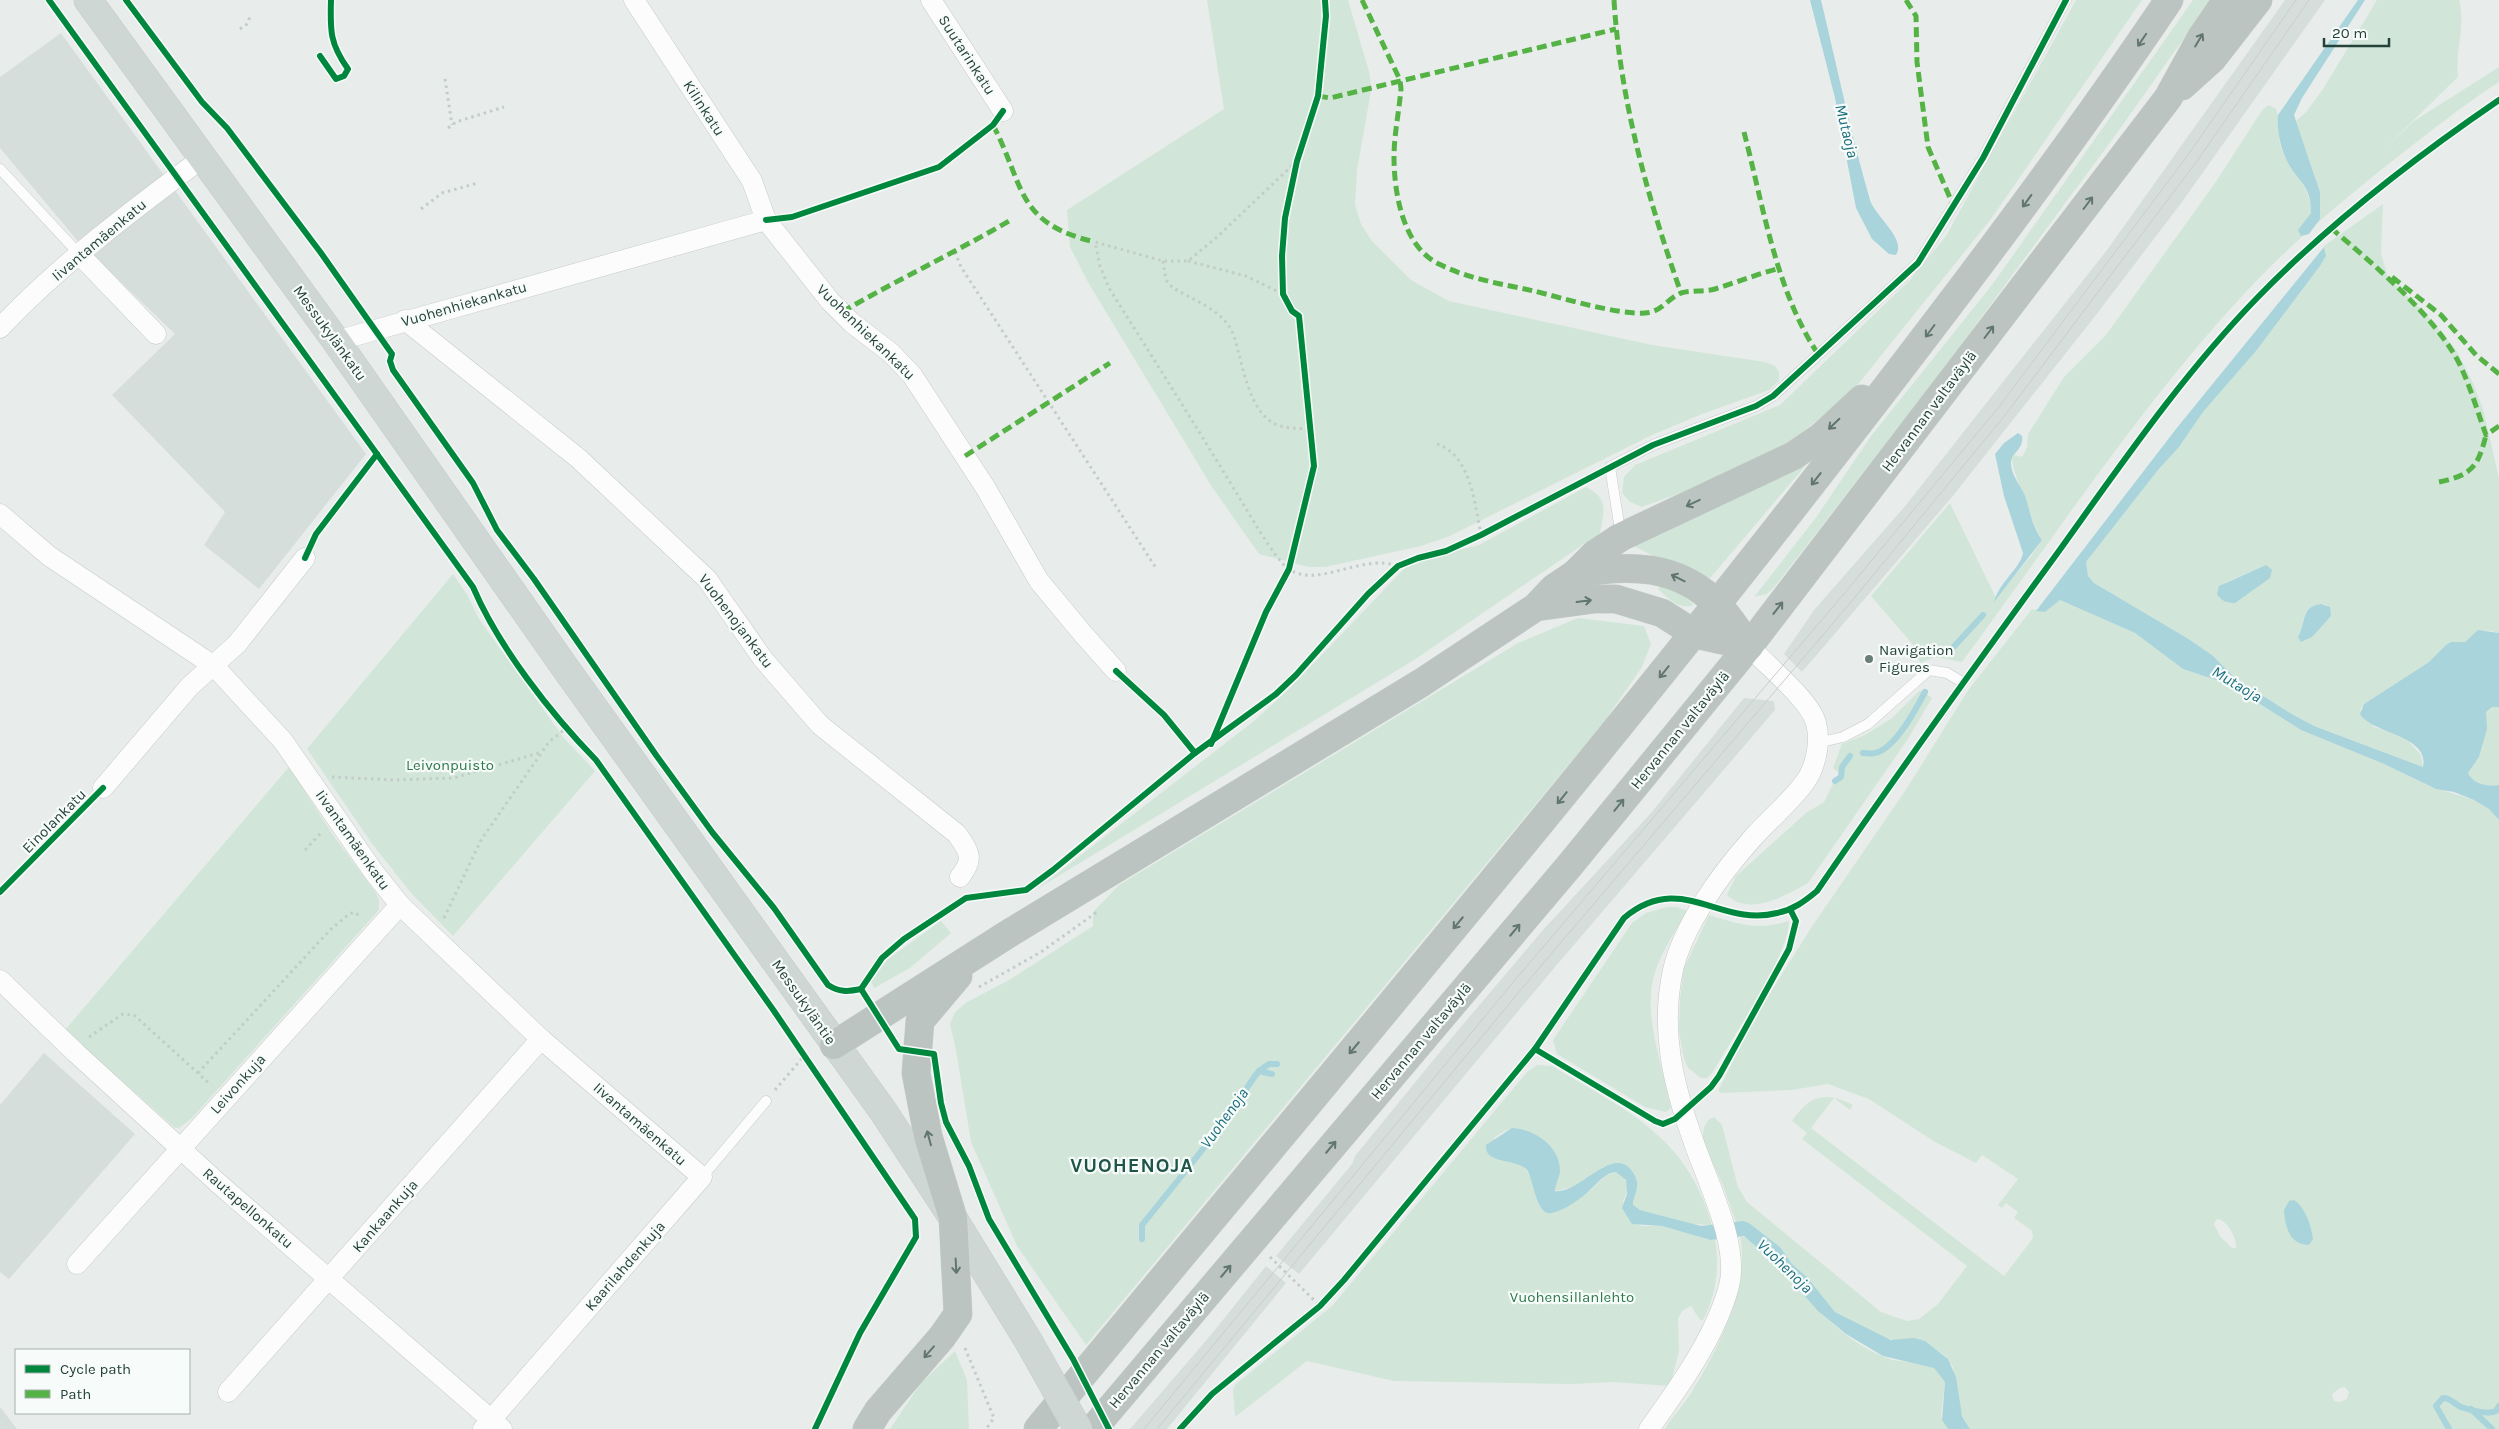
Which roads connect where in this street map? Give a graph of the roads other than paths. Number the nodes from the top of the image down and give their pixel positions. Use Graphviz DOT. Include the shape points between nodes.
graph roads {
  1 [pos="88,0"];
  2 [pos="634,0"];
  3 [pos="931,0"];
  4 [pos="2066,0"];
  5 [pos="2169,0"];
  6 [pos="2227,0"];
  7 [pos="2258,0"];
  8 [pos="2168,98"];
  9 [pos="1003,111"];
  10 [pos="204,157"];
  11 [pos="0,170"];
  12 [pos="766,220"];
  13 [pos="80,255"];
  14 [pos="405,320"];
  15 [pos="0,328"];
  16 [pos="156,334"];
  17 [pos="336,340"];
  18 [pos="1899,371"];
  19 [pos="0,514"];
  20 [pos="1621,537"];
  21 [pos="305,558"];
  22 [pos="1575,574"];
  23 [pos="1718,606"];
  24 [pos="1536,607"];
  25 [pos="1695,634"];
  26 [pos="1749,646"];
  27 [pos="214,666"];
  28 [pos="566,669"];
  29 [pos="1116,671"];
  30 [pos="1962,682"];
  31 [pos="1817,743"];
  32 [pos="103,788"];
  33 [pos="960,877"];
  34 [pos="400,905"];
  35 [pos="977,954"];
  36 [pos="0,980"];
  37 [pos="541,1038"];
  38 [pos="834,1045"];
  39 [pos="766,1101"];
  40 [pos="180,1148"];
  41 [pos="702,1177"];
  42 [pos="954,1218"];
  43 [pos="77,1264"];
  44 [pos="329,1279"];
  45 [pos="228,1392"];
  46 [pos="492,1426"];
  47 [pos="867,1429"];
  48 [pos="1038,1429"];
  49 [pos="1078,1429"];
  50 [pos="1093,1429"];
  51 [pos="1649,1429"];
  1 -- 10 [label="main road, Messukylänkatu"];
  2 -- 12 [label="street, Kilinkatu" via="752,181"];
  3 -- 9 [label="street, Suutarinkatu"];
  4 -- 20 [label="lane" via="1983,158 1918,263 1773,396 1756,406 1653,445 1610,467"];
  5 -- 18 [label="highway, one-way" via="2012,223"];
  8 -- 6 [label="highway, Hervannan valtaväylä, one-way" via="2200,38"];
  7 -- 8 [label="highway" via="2212,59"];
  26 -- 8 [label="highway, Hervannan valtaväylä, one-way"];
  10 -- 13 [label="street, Iivantamäenkatu"];
  10 -- 17 [label="main road, Messukylänkatu"];
  11 -- 13 [label="lane"];
  12 -- 14 [label="street, Vuohenhiekankatu"];
  12 -- 29 [label="street, Vuohenhiekankatu" via="830,301 912,375 985,488 1039,581"];
  13 -- 15 [label="street, Iivantamäenkatu" via="31,296"];
  13 -- 16 [label="street"];
  14 -- 17 [label="street, Vuohenhiekankatu"];
  14 -- 33 [label="street, Vuohenojankatu" via="578,458 707,579 764,659 820,725 957,834 969,852 968,866"];
  17 -- 28 [label="main road, Messukylänkatu"];
  18 -- 20 [label="highway, one-way" via="1850,409 1821,437 1793,456"];
  18 -- 23 [label="highway, one-way"];
  19 -- 27 [label="street, Iivantamäenkatu" via="49,556"];
  20 -- 22 [label="highway" via="1595,554"];
  21 -- 27 [label="street, Einolankatu" via="237,644"];
  23 -- 22 [label="highway, one-way" via="1692,585 1670,574 1639,567"];
  22 -- 24 [label="highway" via="1554,588"];
  23 -- 25 [label="highway"];
  23 -- 26 [label="highway"];
  24 -- 25 [label="highway, one-way" via="1616,599 1662,613"];
  24 -- 35 [label="highway" via="1420,683"];
  25 -- 26 [label="highway"];
  25 -- 48 [label="highway, one-way"];
  26 -- 31 [label="street" via="1806,704 1816,723"];
  50 -- 26 [label="highway, Hervannan valtaväylä, one-way" via="1570,865"];
  27 -- 32 [label="street, Einolankatu" via="190,686"];
  27 -- 34 [label="street, Iivantamäenkatu" via="283,741"];
  28 -- 38 [label="main road, Messukyläntie"];
  30 -- 31 [label="lane" via="1947,673 1929,670 1868,724 1843,737"];
  31 -- 51 [label="street" via="1817,755 1806,781 1749,841 1711,891 1685,937 1674,968 1666,1013 1671,1062 1693,1140 1717,1202 1731,1261 1729,1285 1714,1322 1686,1376"];
  34 -- 37 [label="street, Iivantamäenkatu"];
  34 -- 40 [label="street, Leivonkuja"];
  35 -- 38 [label="highway"];
  42 -- 35 [label="highway, one-way" via="920,1100 916,1073 918,1041 920,1021"];
  36 -- 40 [label="street, Rautapellonkatu"];
  37 -- 41 [label="street, Iivantamäenkatu"];
  37 -- 44 [label="street, Kankaankuja"];
  38 -- 42 [label="main road, Messukyläntie"];
  39 -- 41 [label="lane, Kaarilahdenkuja"];
  40 -- 43 [label="street, Leivonkuja"];
  40 -- 44 [label="street, Rautapellonkatu"];
  41 -- 46 [label="street, Kaarilahdenkuja"];
  42 -- 47 [label="highway, one-way" via="958,1314 878,1411"];
  42 -- 49 [label="main road, Messukyläntie, bridge"];
  44 -- 45 [label="street, Kankaankuja"];
  44 -- 46 [label="street, Rautapellonkatu"];
}
